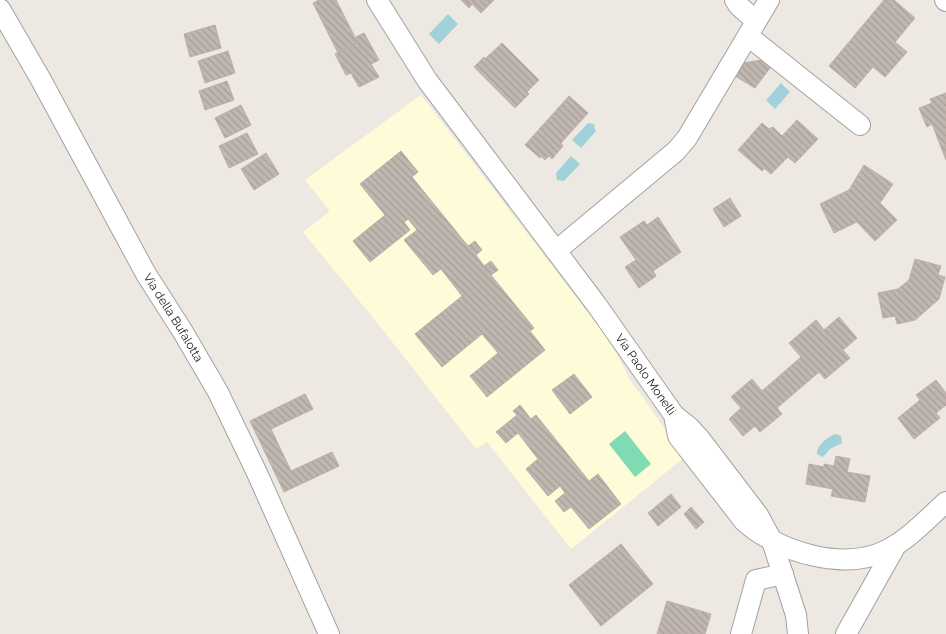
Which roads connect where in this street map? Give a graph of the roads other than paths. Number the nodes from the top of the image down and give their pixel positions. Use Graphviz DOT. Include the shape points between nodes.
graph roads {
  1 [pos="377,0"];
  2 [pos="735,0"];
  3 [pos="769,0"];
  4 [pos="0,9"];
  5 [pos="752,28"];
  6 [pos="860,125"];
  7 [pos="556,251"];
  8 [pos="946,502"];
  9 [pos="772,541"];
  10 [pos="896,545"];
  11 [pos="782,574"];
  12 [pos="848,633"];
  13 [pos="329,634"];
  14 [pos="742,634"];
  15 [pos="798,634"];
  1 -- 7 [label="street, Via Paolo Monelli" via="427,80"];
  2 -- 5 [label="street"];
  3 -- 5 [label="street"];
  4 -- 13 [label="street, Via della Bufalotta" via="146,274 218,392"];
  5 -- 6 [label="street"];
  5 -- 7 [label="street" via="687,138 676,151"];
  7 -- 9 [label="street, Via Paolo Monelli" via="674,416 700,439 758,515"];
  8 -- 10 [label="street"];
  9 -- 10 [label="street" via="801,553 833,558 875,555"];
  9 -- 11 [label="street"];
  10 -- 12 [label="street"];
  11 -- 14 [label="street" via="756,580"];
  11 -- 15 [label="street" via="796,615"];
}
